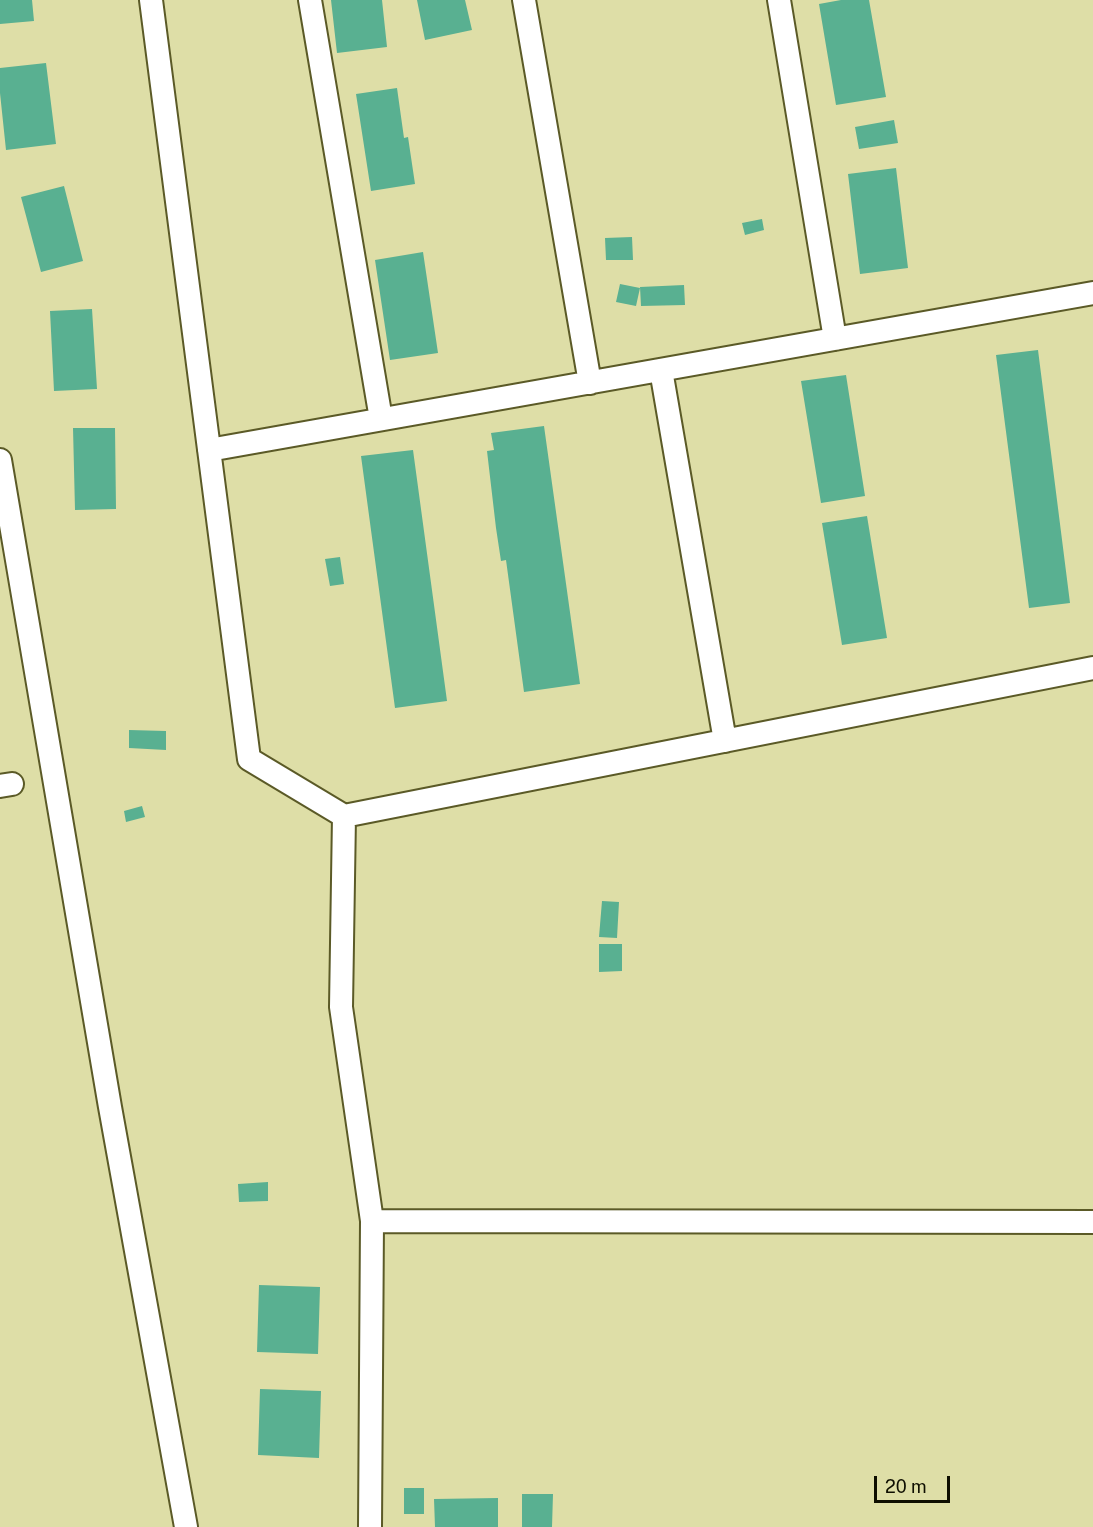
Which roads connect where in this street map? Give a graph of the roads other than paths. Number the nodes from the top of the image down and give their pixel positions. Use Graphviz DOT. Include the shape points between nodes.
graph roads {
  1 [pos="151,0"];
  2 [pos="310,0"];
  3 [pos="524,0"];
  4 [pos="779,0"];
  5 [pos="1093,293"];
  6 [pos="836,339"];
  7 [pos="662,370"];
  8 [pos="590,383"];
  9 [pos="381,419"];
  10 [pos="209,450"];
  11 [pos="0,460"];
  12 [pos="1093,668"];
  13 [pos="726,741"];
  14 [pos="344,816"];
  15 [pos="372,1221"];
  16 [pos="1093,1222"];
  17 [pos="186,1527"];
  18 [pos="370,1527"];
  1 -- 10 [label="street"];
  2 -- 9 [label="street"];
  3 -- 8 [label="street"];
  4 -- 6 [label="street"];
  5 -- 6 [label="street"];
  6 -- 7 [label="street"];
  7 -- 8 [label="street"];
  7 -- 13 [label="street"];
  8 -- 9 [label="street"];
  9 -- 10 [label="street"];
  10 -- 14 [label="street" via="249,759"];
  11 -- 17 [label="street"];
  12 -- 13 [label="street"];
  13 -- 14 [label="street"];
  14 -- 15 [label="street" via="341,1006"];
  15 -- 16 [label="street"];
  15 -- 18 [label="street"];
}
